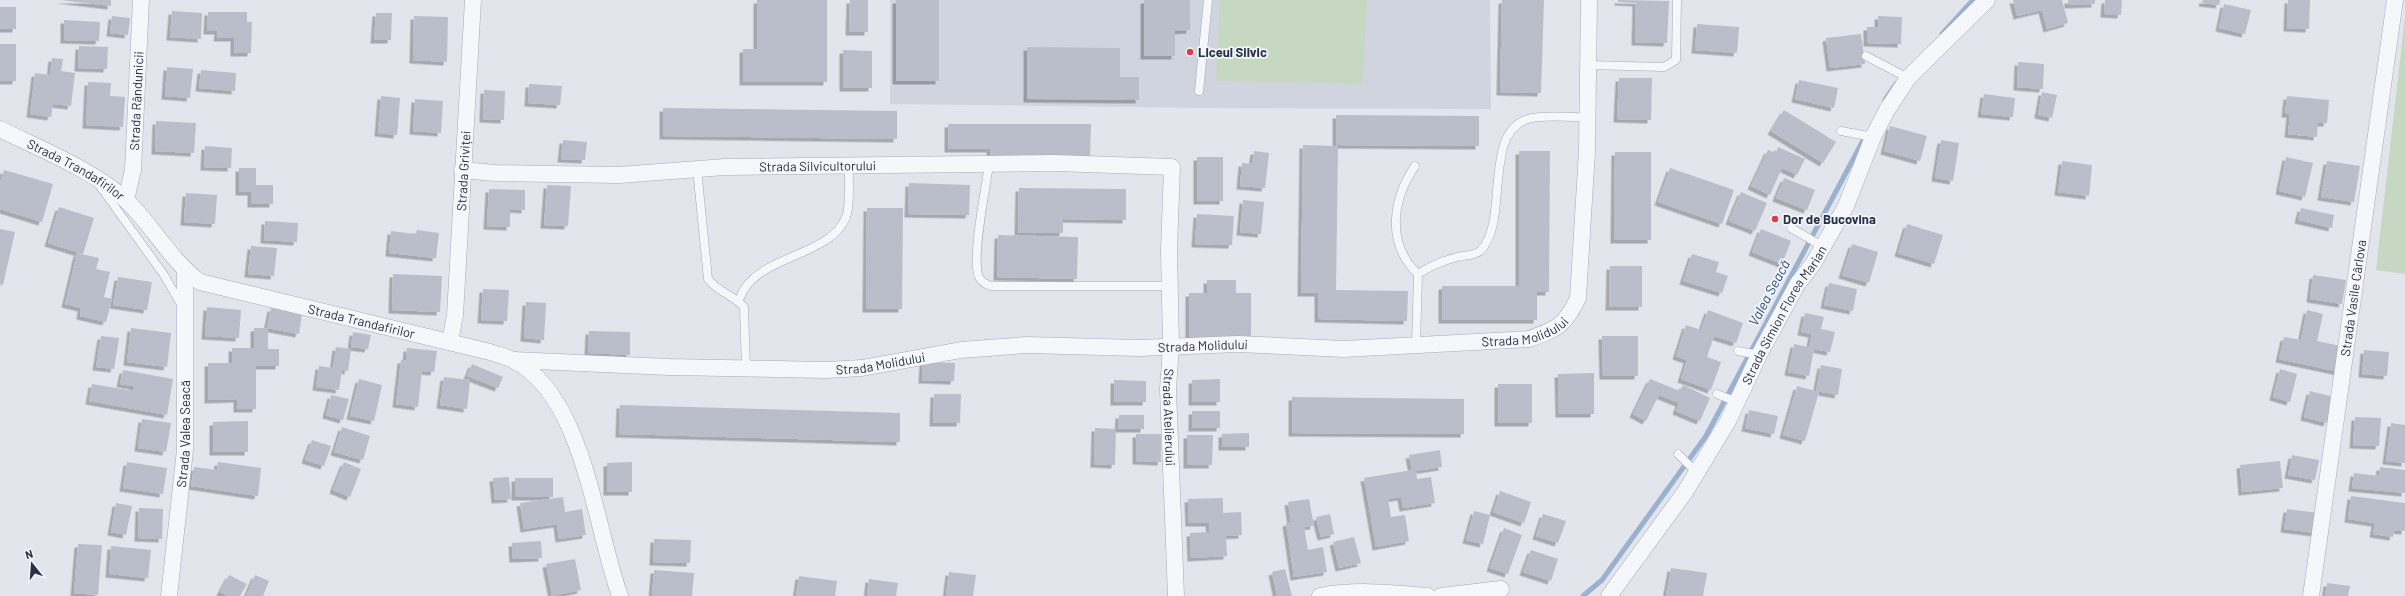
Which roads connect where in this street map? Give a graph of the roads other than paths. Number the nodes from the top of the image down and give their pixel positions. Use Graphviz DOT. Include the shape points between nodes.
graph roads {
  1 [pos="141,0"];
  2 [pos="473,0"];
  3 [pos="1208,0"];
  4 [pos="1590,0"];
  5 [pos="1677,0"];
  6 [pos="1987,0"];
  7 [pos="2395,0"];
  8 [pos="1866,56"];
  9 [pos="1588,65"];
  10 [pos="1903,75"];
  11 [pos="1200,90"];
  12 [pos="1586,117"];
  13 [pos="0,129"];
  14 [pos="1841,131"];
  15 [pos="1873,137"];
  16 [pos="849,165"];
  17 [pos="989,165"];
  18 [pos="1415,166"];
  19 [pos="1172,167"];
  20 [pos="697,168"];
  21 [pos="462,170"];
  22 [pos="95,179"];
  23 [pos="126,200"];
  24 [pos="1791,228"];
  25 [pos="1818,244"];
  26 [pos="185,271"];
  27 [pos="1418,274"];
  28 [pos="1169,286"];
  29 [pos="738,301"];
  30 [pos="185,312"];
  31 [pos="450,342"];
  32 [pos="1416,345"];
  33 [pos="1171,346"];
  34 [pos="1738,350"];
  35 [pos="1759,355"];
  36 [pos="513,360"];
  37 [pos="746,369"];
  38 [pos="1716,394"];
  39 [pos="1737,402"];
  40 [pos="1678,454"];
  41 [pos="1693,470"];
  42 [pos="1501,589"];
  43 [pos="169,596"];
  44 [pos="620,596"];
  45 [pos="1176,596"];
  46 [pos="1320,596"];
  47 [pos="1428,596"];
  48 [pos="1441,596"];
  49 [pos="1609,596"];
  50 [pos="2311,596"];
  1 -- 23 [label="street, Strada Rândunicii" via="133,170"];
  2 -- 21 [label="street, Strada Griviței"];
  3 -- 11 [label="lane"];
  4 -- 9 [label="street, Strada Molidului"];
  5 -- 9 [label="lane" via="1676,60 1671,65"];
  6 -- 10 [label="street, Strada Simion Florea Marian"];
  7 -- 50 [label="street, Strada Vasile Cârlova"];
  8 -- 10 [label="lane"];
  9 -- 12 [label="street, Strada Molidului"];
  10 -- 15 [label="street, Strada Simion Florea Marian"];
  12 -- 27 [label="lane" via="1530,118 1518,123 1509,133 1500,168 1493,224 1483,247 1473,255 1442,262"];
  12 -- 32 [label="street, Strada Molidului" via="1578,298 1569,317 1555,330 1529,338"];
  13 -- 22 [label="street, Strada Trandafirilor"];
  14 -- 15 [label="lane"];
  15 -- 25 [label="street, Strada Simion Florea Marian" via="1846,206"];
  16 -- 17 [label="street, Strada Silvicultorului"];
  16 -- 20 [label="street, Strada Silvicultorului"];
  16 -- 29 [label="lane" via="846,216 838,230 821,243 761,273 746,287"];
  17 -- 19 [label="street, Strada Silvicultorului"];
  17 -- 28 [label="lane" via="978,250 978,275 982,282 991,286"];
  18 -- 27 [label="lane" via="1399,194 1394,228 1399,247 1408,264"];
  19 -- 28 [label="street, Strada Atelierului"];
  20 -- 21 [label="street, Strada Silvicultorului" via="619,174 495,173"];
  20 -- 29 [label="lane" via="708,279 715,288"];
  21 -- 31 [label="street, Strada Griviței" via="454,315"];
  22 -- 23 [label="street, Strada Trandafirilor"];
  22 -- 30 [label="lane" via="105,197 164,275"];
  23 -- 26 [label="street, Strada Trandafirilor"];
  24 -- 25 [label="lane"];
  25 -- 35 [label="street, Strada Simion Florea Marian" via="1813,264 1798,283"];
  26 -- 30 [label="street, Strada Valea Seacă"];
  26 -- 31 [label="street, Strada Trandafirilor" via="200,282"];
  27 -- 32 [label="lane"];
  28 -- 33 [label="street, Strada Atelierului"];
  29 -- 37 [label="lane" via="744,307"];
  30 -- 43 [label="street, Strada Valea Seacă" via="185,450"];
  31 -- 36 [label="street, Strada Trandafirilor"];
  32 -- 33 [label="street, Strada Molidului" via="1344,349 1238,344"];
  33 -- 37 [label="street, Strada Molidului" via="1139,348 1027,345 961,350 862,368"];
  33 -- 45 [label="street, Strada Atelierului" via="1168,389"];
  34 -- 35 [label="lane"];
  35 -- 39 [label="street, Strada Simion Florea Marian"];
  36 -- 37 [label="street, Strada Molidului"];
  36 -- 44 [label="street, Strada Trandafirilor" via="549,390 562,410 586,476"];
  38 -- 39 [label="lane"];
  39 -- 41 [label="street, Strada Simion Florea Marian"];
  40 -- 41 [label="lane"];
  41 -- 49 [label="street, Strada Simion Florea Marian" via="1667,519"];
  42 -- 48 [label="street"];
  46 -- 47 [label="street" via="1373,591"];
}
